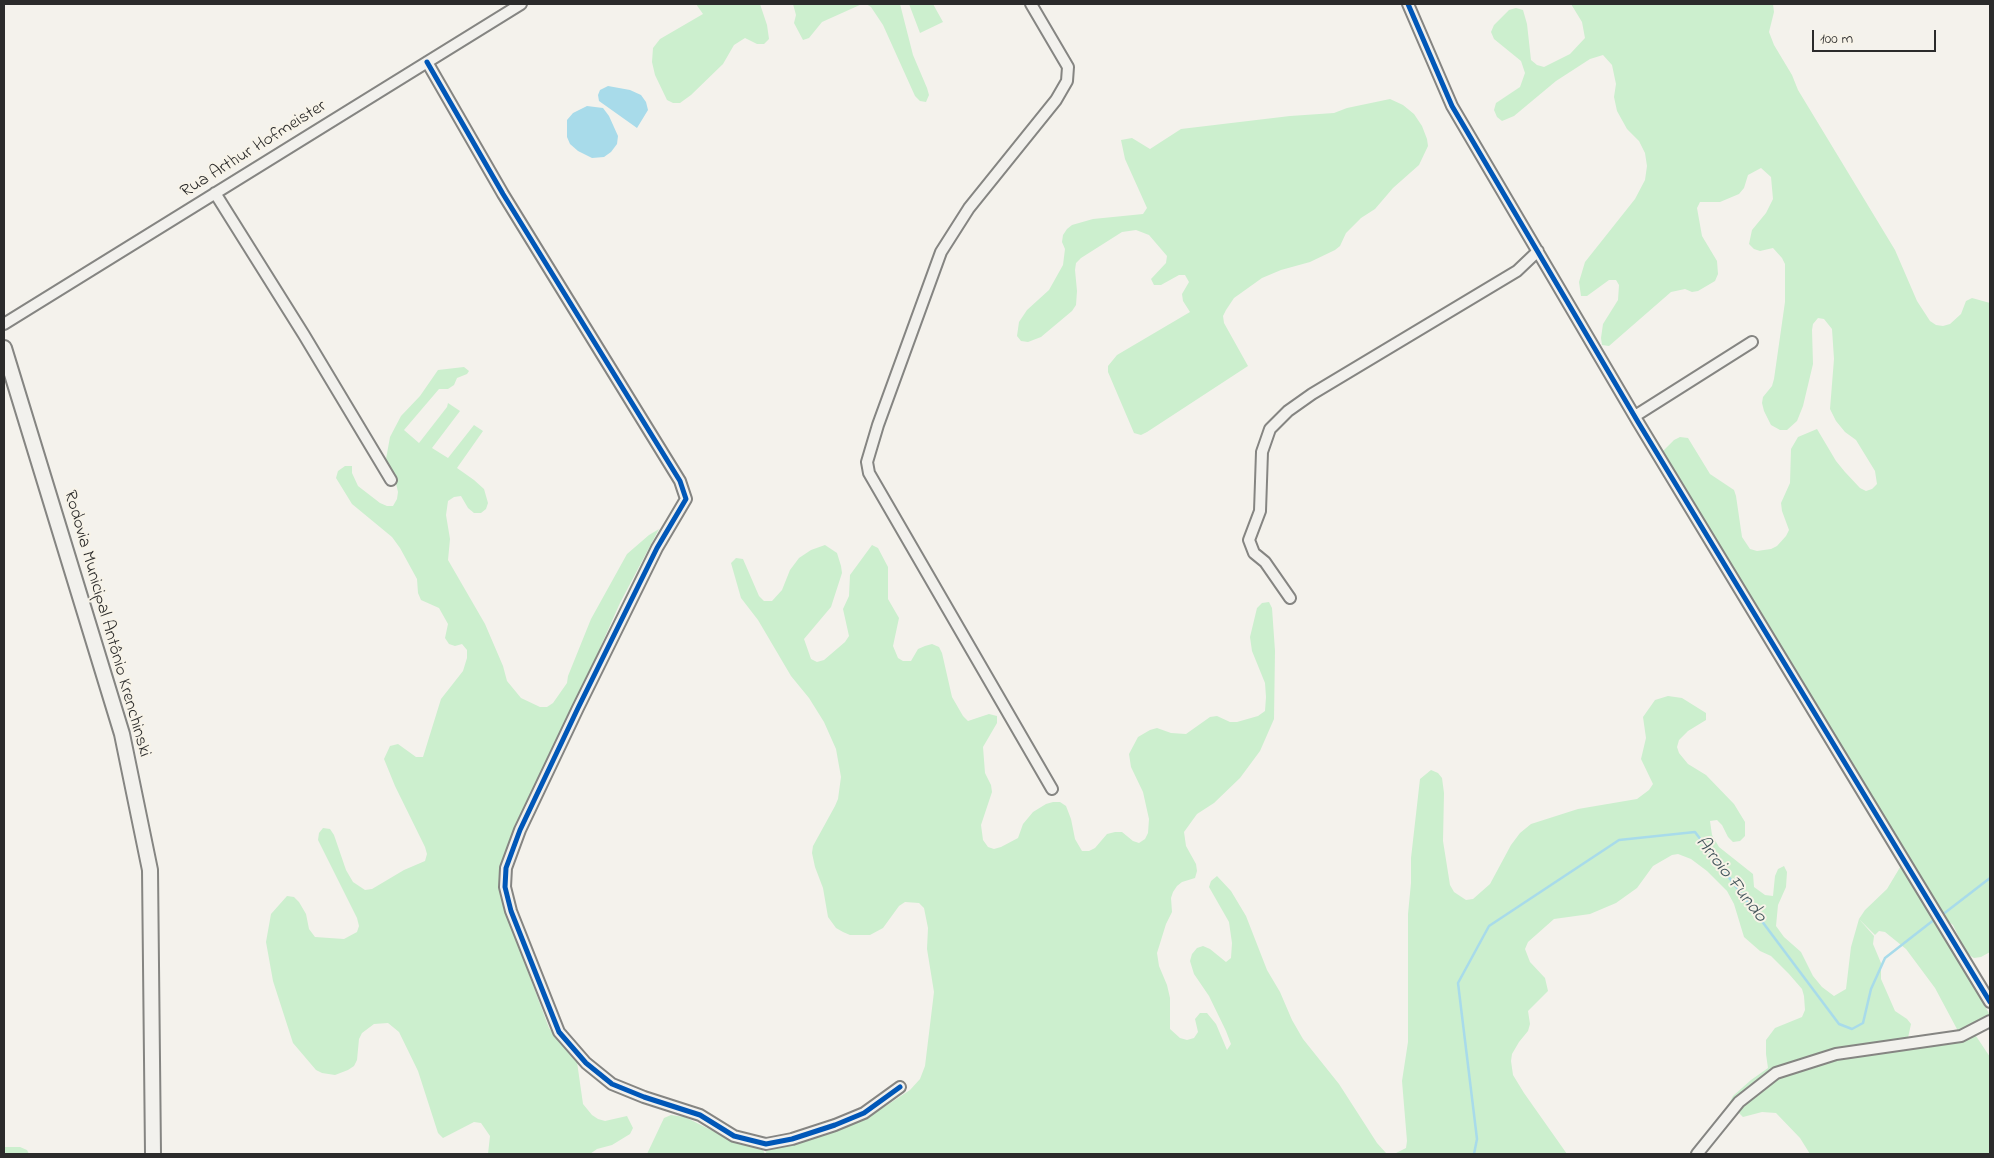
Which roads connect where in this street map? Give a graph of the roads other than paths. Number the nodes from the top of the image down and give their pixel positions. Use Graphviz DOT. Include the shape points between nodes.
graph roads {
  1 [pos="521,4"];
  2 [pos="1031,4"];
  3 [pos="1408,4"];
  4 [pos="427,62"];
  5 [pos="215,194"];
  6 [pos="1538,251"];
  7 [pos="4,324"];
  8 [pos="1752,342"];
  9 [pos="4,348"];
  10 [pos="1635,416"];
  11 [pos="391,480"];
  12 [pos="1290,598"];
  13 [pos="1052,790"];
  14 [pos="1990,1002"];
  15 [pos="1990,1020"];
  16 [pos="900,1087"];
  17 [pos="153,1154"];
  18 [pos="1697,1154"];
  1 -- 4 [label="street, Rua Arthur Hofmeister"];
  2 -- 13 [label="street" via="1068,67 1067,81 1056,100 969,208 941,252 867,462 869,473"];
  3 -- 6 [label="street" via="1452,106"];
  4 -- 5 [label="street, Rua Arthur Hofmeister"];
  4 -- 16 [label="street" via="503,194 680,481 686,499 656,548 520,830 506,868 505,886 512,910 559,1032 586,1063 612,1084 700,1115 734,1136 766,1144 792,1139 864,1113"];
  5 -- 7 [label="street, Rua Arthur Hofmeister"];
  5 -- 11 [label="street"];
  6 -- 10 [label="street"];
  6 -- 12 [label="street" via="1516,271 1312,394 1270,429 1262,452 1260,511 1249,540 1254,554 1265,562"];
  8 -- 10 [label="street"];
  9 -- 17 [label="main road, Rodovia Municipal Antônio Krenchinski" via="122,734 150,870"];
  10 -- 14 [label="street"];
  15 -- 18 [label="street" via="1961,1036 1836,1054 1776,1073 1739,1102"];
}
